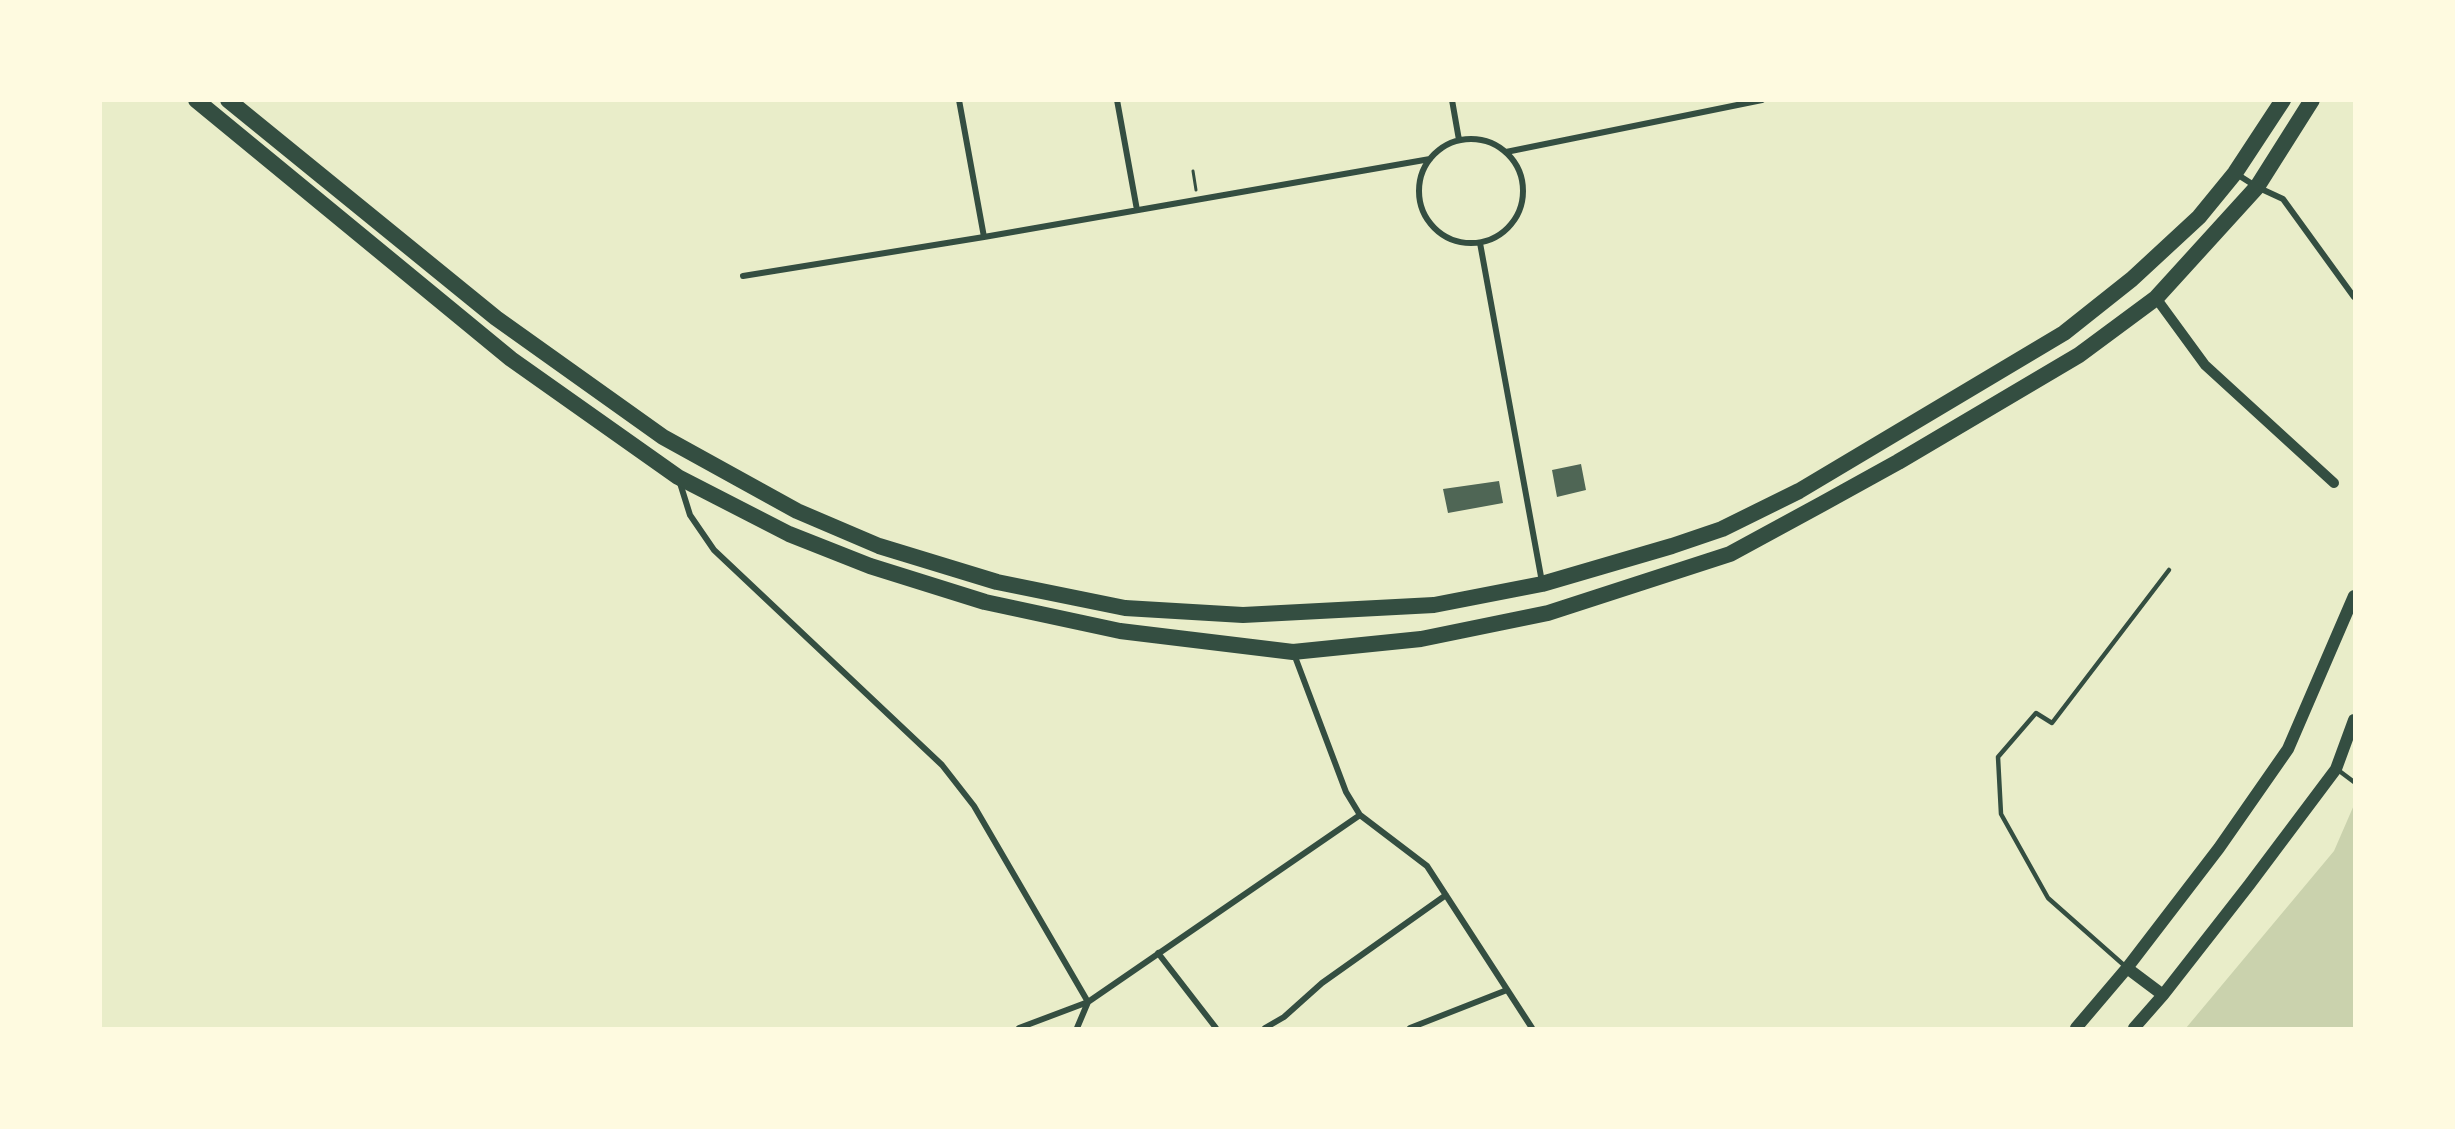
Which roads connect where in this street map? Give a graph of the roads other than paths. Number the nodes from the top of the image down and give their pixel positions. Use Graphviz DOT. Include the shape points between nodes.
graph roads {
  1 [pos="196,100"];
  2 [pos="228,100"];
  3 [pos="959,100"];
  4 [pos="1117,100"];
  5 [pos="1452,100"];
  6 [pos="1762,100"];
  7 [pos="2283,100"];
  8 [pos="2312,100"];
  9 [pos="1459,140"];
  10 [pos="1506,152"];
  11 [pos="1430,159"];
  12 [pos="2235,173"];
  13 [pos="2257,187"];
  14 [pos="1137,210"];
  15 [pos="984,237"];
  16 [pos="1480,243"];
  17 [pos="743,276"];
  18 [pos="2355,297"];
  19 [pos="2156,298"];
  20 [pos="678,477"];
  21 [pos="2334,483"];
  22 [pos="2169,570"];
  23 [pos="1542,584"];
  24 [pos="2355,596"];
  25 [pos="1184,612"];
  26 [pos="1548,613"];
  27 [pos="1181,638"];
  28 [pos="1293,652"];
  29 [pos="2355,720"];
  30 [pos="2336,769"];
  31 [pos="2355,782"];
  32 [pos="1359,815"];
  33 [pos="1446,895"];
  34 [pos="1158,953"];
  35 [pos="2127,968"];
  36 [pos="1507,990"];
  37 [pos="2163,996"];
  38 [pos="1089,1002"];
  39 [pos="1019,1029"];
  40 [pos="1077,1029"];
  41 [pos="1216,1029"];
  42 [pos="1265,1029"];
  43 [pos="1410,1029"];
  44 [pos="1532,1029"];
  45 [pos="2076,1029"];
  46 [pos="2084,1029"];
  47 [pos="2134,1029"];
  1 -- 20 [label="highway" via="512,359"];
  2 -- 25 [label="highway" via="496,318 663,437 797,511 879,546 997,582 1125,608"];
  3 -- 15 [label="street"];
  4 -- 14 [label="street"];
  5 -- 9 [label="street"];
  6 -- 10 [label="street"];
  7 -- 12 [label="highway"];
  8 -- 13 [label="highway"];
  9 -- 10 [label="street" via="1492,143"];
  9 -- 11 [label="street"];
  10 -- 16 [label="street" via="1517,165 1524,198 1509,227 1496,238"];
  11 -- 14 [label="street"];
  11 -- 16 [label="street" via="1421,174 1418,192 1422,210 1444,236 1462,243"];
  12 -- 13 [label="street"];
  12 -- 23 [label="highway" via="2191,225 2064,333 1799,491 1722,528"];
  13 -- 18 [label="street" via="2283,199"];
  13 -- 19 [label="highway"];
  14 -- 15 [label="street"];
  15 -- 17 [label="street"];
  16 -- 23 [label="street"];
  19 -- 21 [label="street" via="2205,365"];
  19 -- 26 [label="highway" via="2079,355 1898,462 1730,554"];
  20 -- 27 [label="highway" via="789,534 870,566 985,602 1120,631"];
  20 -- 38 [label="street" via="690,515 714,550 942,765 974,806"];
  22 -- 35 [label="lane" via="2052,723 2036,712 1998,757 2001,814 2048,898"];
  23 -- 25 [label="highway" via="1434,604 1243,615"];
  23 -- 26 [label="highway"];
  24 -- 35 [label="main road" via="2288,749 2219,848"];
  25 -- 27 [label="highway"];
  26 -- 28 [label="highway" via="1421,639"];
  27 -- 28 [label="highway"];
  28 -- 32 [label="street" via="1346,792"];
  29 -- 30 [label="main road"];
  30 -- 31 [label="lane"];
  30 -- 37 [label="main road"];
  32 -- 33 [label="street" via="1427,866"];
  32 -- 34 [label="street"];
  33 -- 36 [label="street"];
  33 -- 42 [label="street" via="1322,983"];
  34 -- 38 [label="street"];
  34 -- 41 [label="street"];
  35 -- 37 [label="main road"];
  35 -- 45 [label="main road"];
  35 -- 46 [label="main road"];
  36 -- 43 [label="street"];
  36 -- 44 [label="street"];
  37 -- 47 [label="main road"];
  38 -- 39 [label="street"];
  38 -- 40 [label="street"];
}
